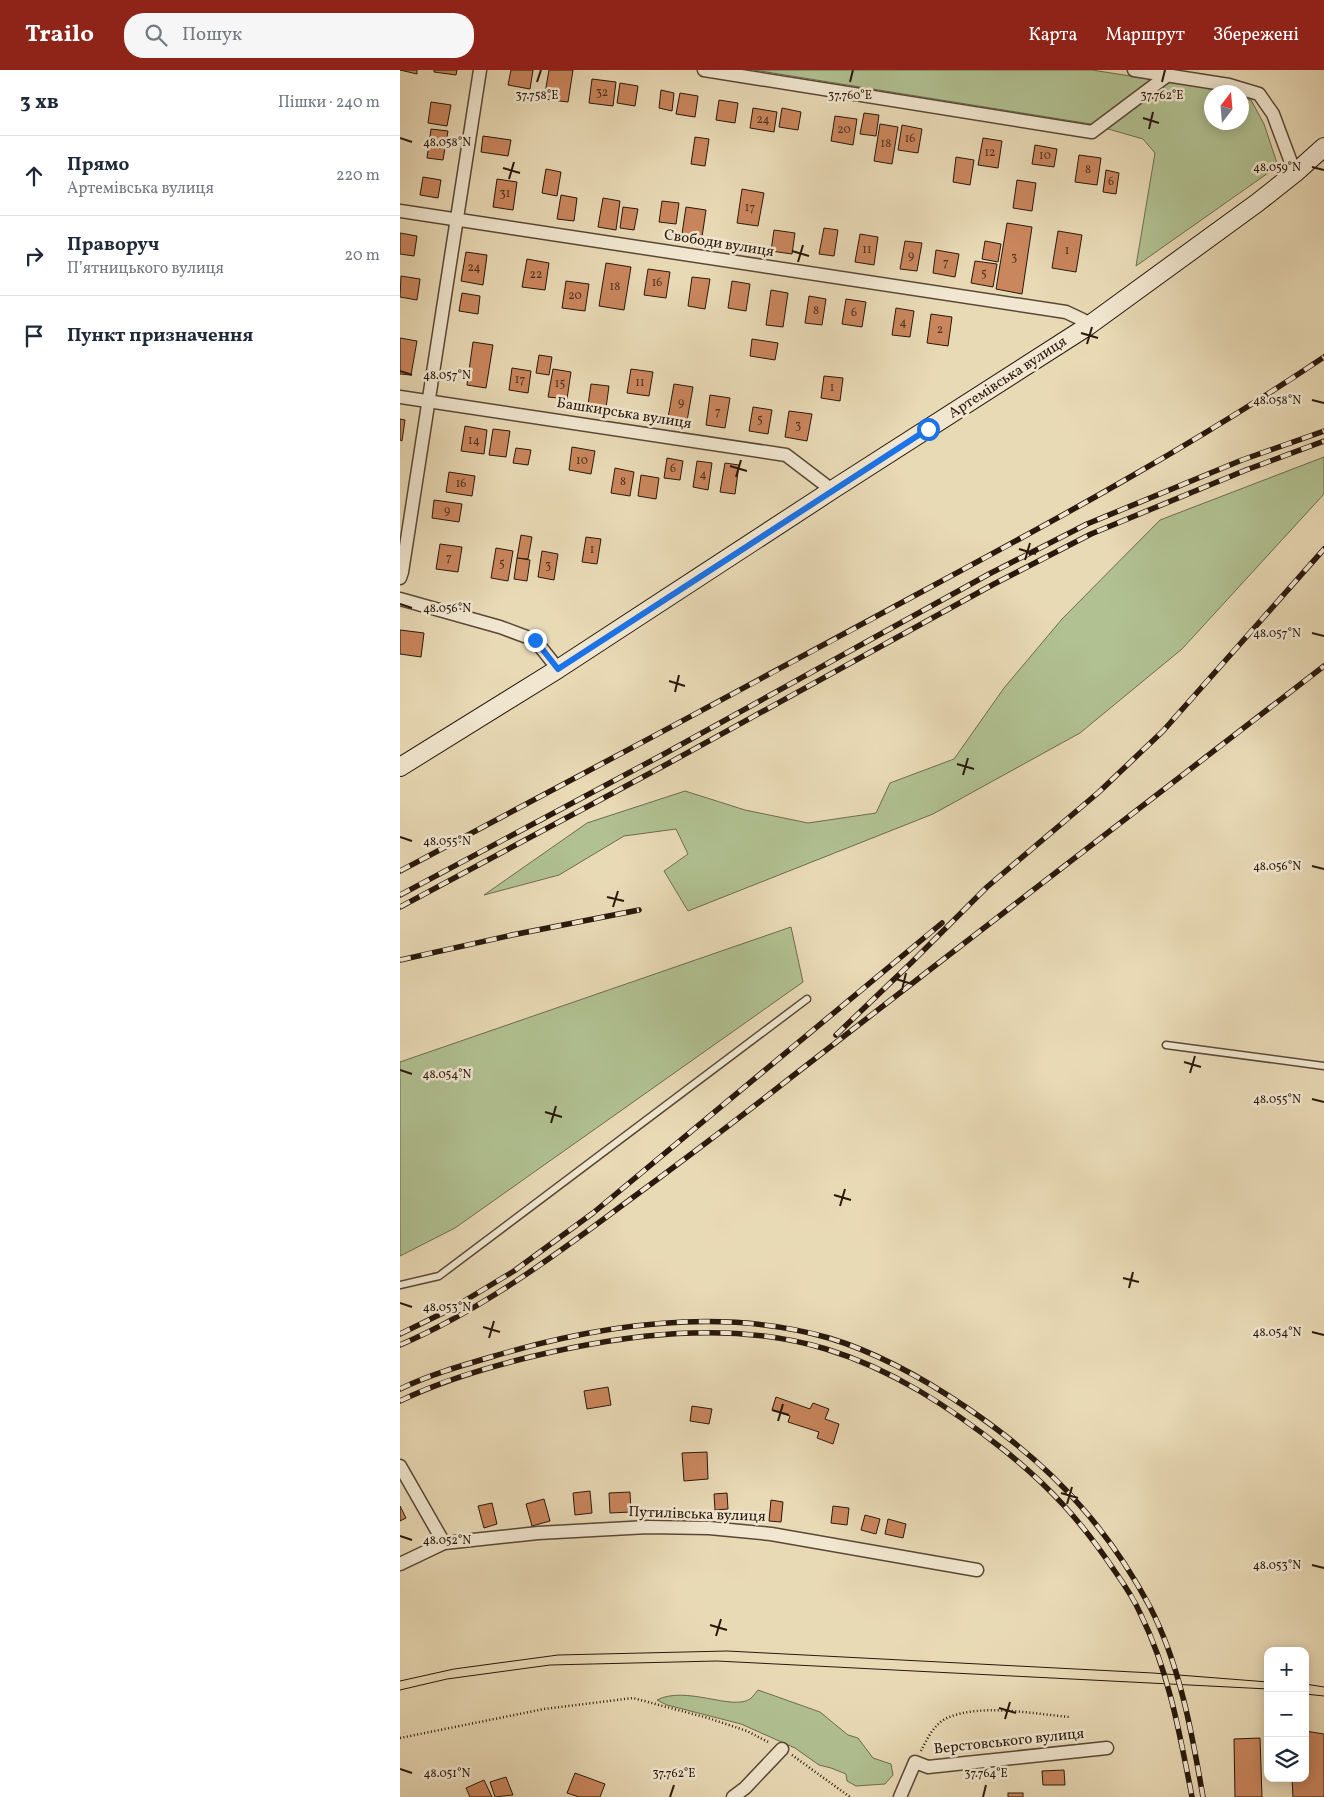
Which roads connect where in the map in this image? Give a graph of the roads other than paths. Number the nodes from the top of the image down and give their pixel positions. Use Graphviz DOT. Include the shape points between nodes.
graph roads {
  1 [pos="480,70"];
  2 [pos="704,70"];
  3 [pos="1134,70"];
  4 [pos="1168,75"];
  5 [pos="1324,147"];
  6 [pos="1295,174"];
  7 [pos="400,211"];
  8 [pos="458,220"];
  9 [pos="1088,326"];
  10 [pos="400,397"];
  11 [pos="429,401"];
  12 [pos="832,490"];
  13 [pos="400,578"];
  14 [pos="400,599"];
  15 [pos="558,669"];
  16 [pos="400,767"];
  17 [pos="807,1000"];
  18 [pos="1166,1045"];
  19 [pos="1324,1066"];
  20 [pos="400,1285"];
  21 [pos="400,1466"];
  22 [pos="444,1543"];
  23 [pos="400,1564"];
  24 [pos="977,1570"];
  25 [pos="1107,1748"];
  26 [pos="782,1749"];
  27 [pos="733,1797"];
  28 [pos="900,1797"];
  1 -- 8 [label="street"];
  2 -- 4 [label="street" via="1092,132"];
  3 -- 4 [label="street"];
  4 -- 6 [label="street" via="1229,85 1259,94 1272,114"];
  5 -- 6 [label="main road, Артемівська вулиця"];
  6 -- 9 [label="main road, Артемівська вулиця"];
  7 -- 8 [label="street, Свободи вулиця"];
  8 -- 9 [label="street, Свободи вулиця" via="1066,312"];
  8 -- 11 [label="street"];
  9 -- 12 [label="main road, Артемівська вулиця"];
  10 -- 11 [label="street, Башкирська вулиця"];
  11 -- 12 [label="street, Башкирська вулиця" via="786,455"];
  11 -- 13 [label="street"];
  12 -- 15 [label="main road, Артемівська вулиця"];
  14 -- 15 [label="street" via="535,640"];
  15 -- 16 [label="main road, Артемівська вулиця"];
  17 -- 20 [label="lane" via="438,1276"];
  18 -- 19 [label="lane"];
  21 -- 22 [label="street"];
  22 -- 23 [label="street, Путилівська вулиця"];
  22 -- 24 [label="street, Путилівська вулиця" via="538,1533 648,1527 709,1528 771,1534"];
  25 -- 28 [label="street, Верстовського вулиця" via="928,1767 915,1762"];
  26 -- 27 [label="street"];
}
